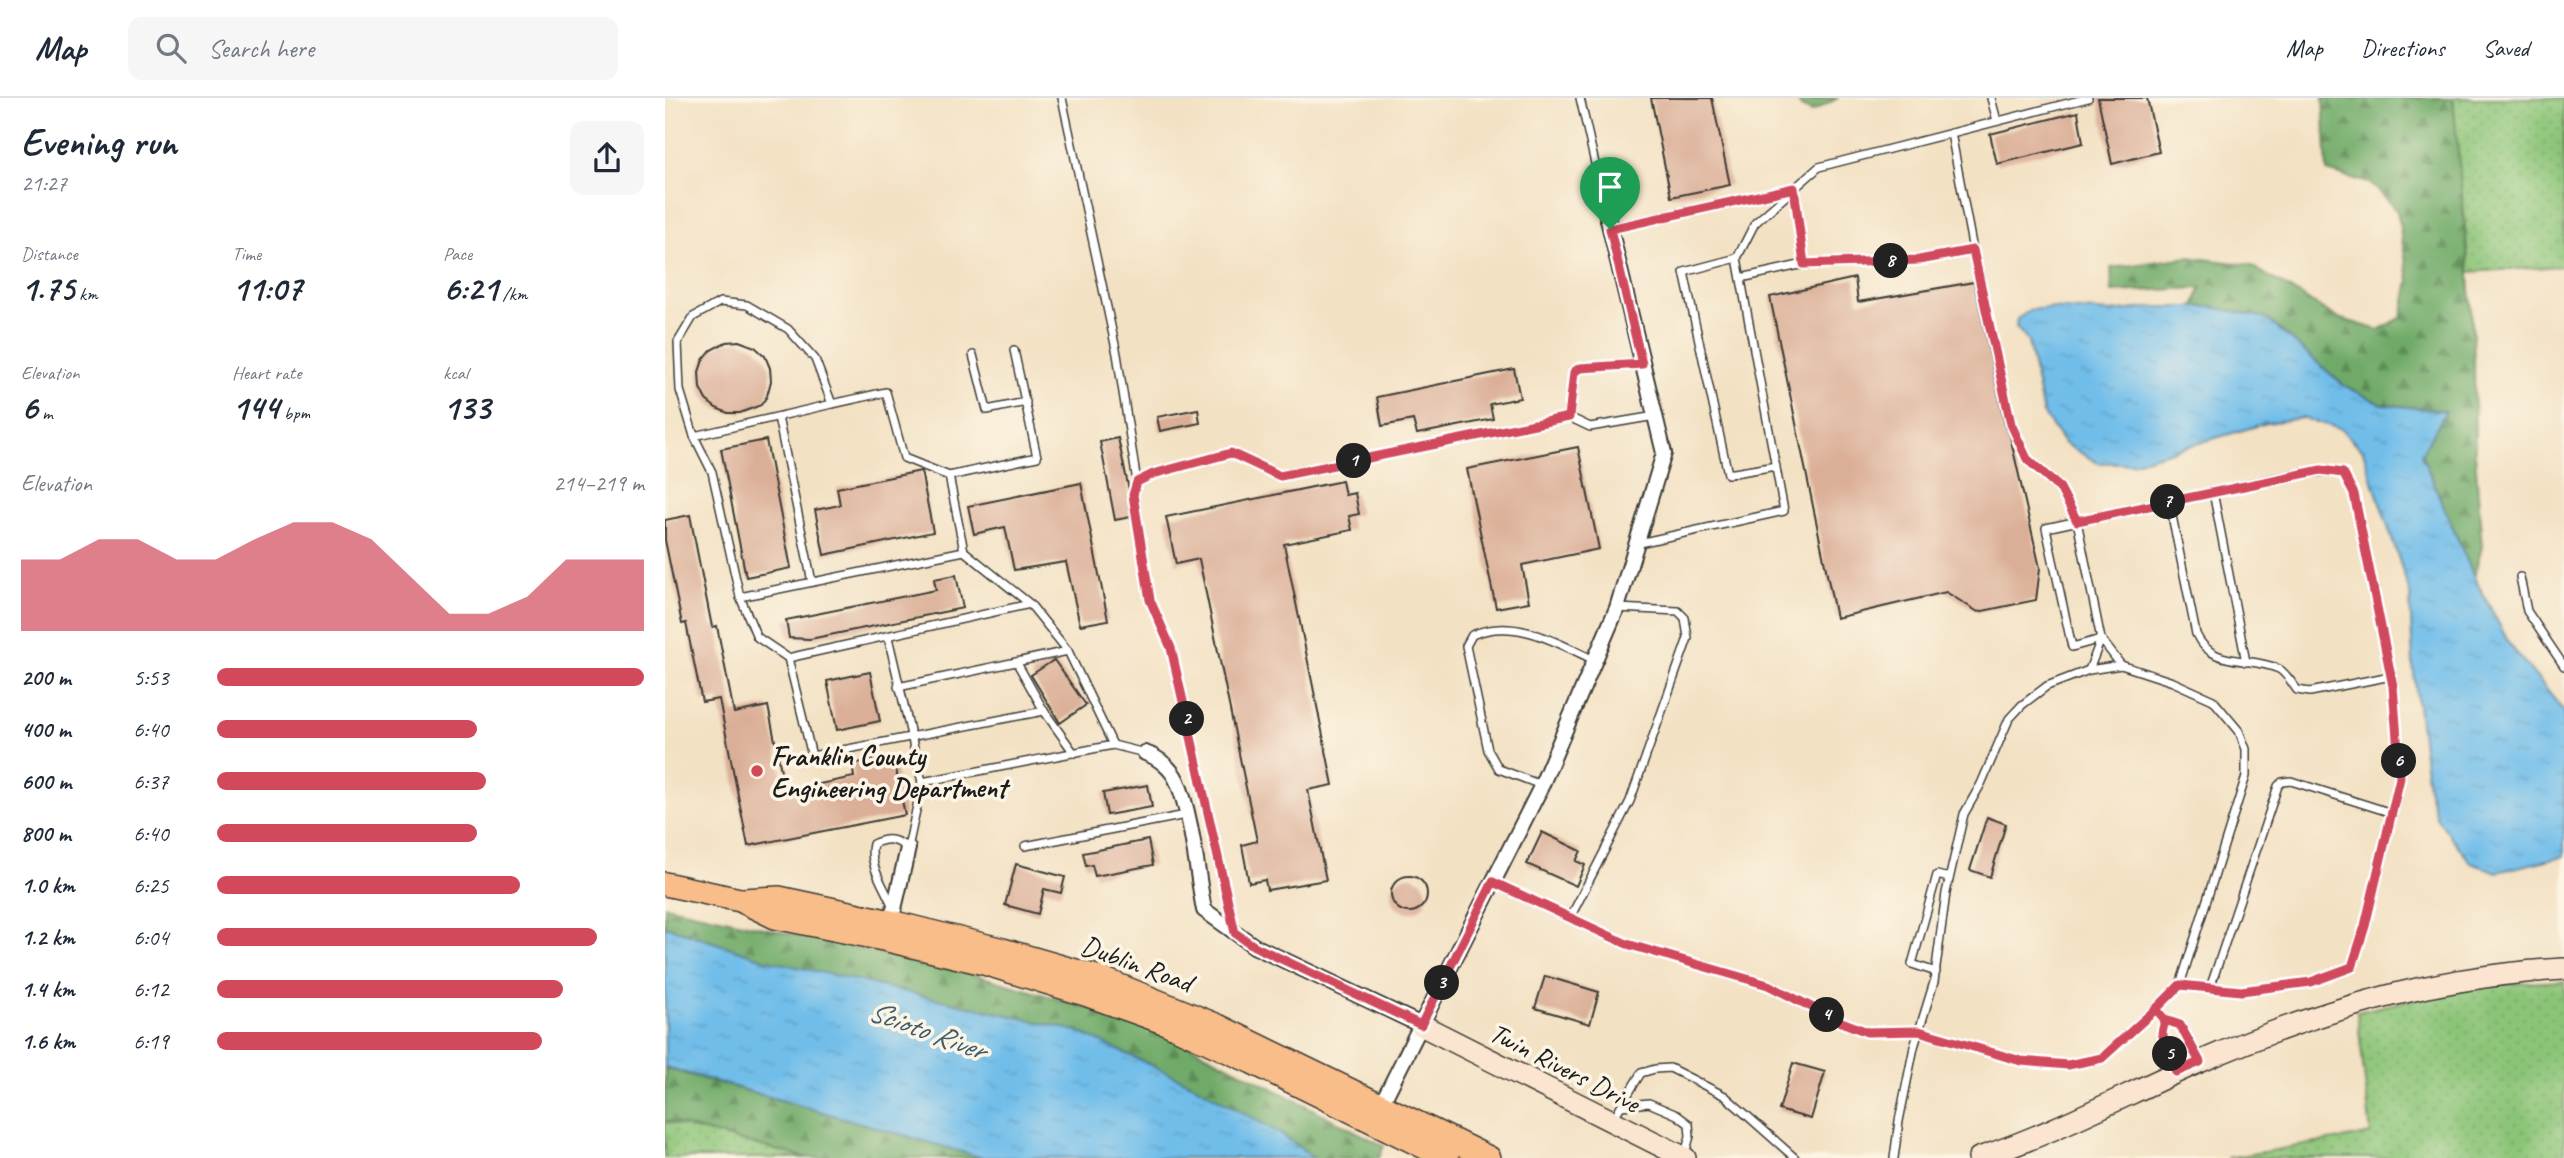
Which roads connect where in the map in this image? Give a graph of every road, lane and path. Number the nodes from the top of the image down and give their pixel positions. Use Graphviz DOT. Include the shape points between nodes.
graph roads {
  1 [pos="1062,98"];
  2 [pos="1580,98"];
  3 [pos="1991,98"];
  4 [pos="2088,98"];
  5 [pos="1997,121"];
  6 [pos="1951,133"];
  7 [pos="1794,188"];
  8 [pos="1604,203"];
  9 [pos="1610,229"];
  10 [pos="1973,250"];
  11 [pos="1737,258"];
  12 [pos="1804,264"];
  13 [pos="1741,278"];
  14 [pos="1014,350"];
  15 [pos="973,355"];
  16 [pos="1642,364"];
  17 [pos="1026,402"];
  18 [pos="832,404"];
  19 [pos="1655,416"];
  20 [pos="778,417"];
  21 [pos="1569,417"];
  22 [pos="694,436"];
  23 [pos="1776,466"];
  24 [pos="949,476"];
  25 [pos="1137,482"];
  26 [pos="2213,492"];
  27 [pos="2169,501"];
  28 [pos="2077,521"];
  29 [pos="1639,543"];
  30 [pos="964,551"];
  31 [pos="2520,577"];
  32 [pos="811,582"];
  33 [pos="740,597"];
  34 [pos="1030,604"];
  35 [pos="1617,608"];
  36 [pos="888,637"];
  37 [pos="2101,639"];
  38 [pos="1068,651"];
  39 [pos="788,658"];
  40 [pos="1594,660"];
  41 [pos="2246,662"];
  42 [pos="1017,663"];
  43 [pos="2121,666"];
  44 [pos="2564,666"];
  45 [pos="2089,670"];
  46 [pos="2391,676"];
  47 [pos="898,687"];
  48 [pos="1044,711"];
  49 [pos="911,737"];
  50 [pos="1113,745"];
  51 [pos="1075,752"];
  52 [pos="1145,753"];
  53 [pos="922,782"];
  54 [pos="1541,785"];
  55 [pos="2392,813"];
  56 [pos="1186,815"];
  57 [pos="1025,846"];
  58 [pos="908,848"];
  59 [pos="1949,878"];
  60 [pos="1493,882"];
  61 [pos="665,884"];
  62 [pos="740,900"];
  63 [pos="893,915"];
  64 [pos="1570,918"];
  65 [pos="1235,933"];
  66 [pos="2564,969"];
  67 [pos="1935,972"];
  68 [pos="2180,985"];
  69 [pos="2210,988"];
  70 [pos="2156,1009"];
  71 [pos="2165,1020"];
  72 [pos="1421,1025"];
  73 [pos="1919,1031"];
  74 [pos="2200,1062"];
  75 [pos="2176,1072"];
  76 [pos="1381,1105"];
  77 [pos="1616,1114"];
  78 [pos="1447,1158"];
  79 [pos="1489,1158"];
  80 [pos="1684,1158"];
  81 [pos="1795,1158"];
  82 [pos="1894,1158"];
  83 [pos="1979,1158"];
  1 -- 25 [label="lane" via="1117,354"];
  2 -- 8 [label="lane"];
  3 -- 5 [label="lane"];
  4 -- 5 [label="lane"];
  5 -- 6 [label="lane"];
  6 -- 7 [label="lane" via="1819,167"];
  6 -- 10 [label="lane"];
  7 -- 9 [label="lane"];
  7 -- 11 [label="lane" via="1755,223"];
  7 -- 12 [label="lane"];
  8 -- 9 [label="street"];
  9 -- 16 [label="street"];
  10 -- 12 [label="lane" via="1919,260"];
  10 -- 28 [label="lane" via="2011,424 2027,459 2060,488"];
  11 -- 13 [label="lane"];
  11 -- 23 [label="lane" via="1683,272 1728,474"];
  12 -- 13 [label="lane"];
  13 -- 23 [label="lane"];
  14 -- 17 [label="lane"];
  15 -- 17 [label="lane" via="987,410"];
  16 -- 19 [label="street"];
  16 -- 21 [label="lane" via="1574,372"];
  17 -- 24 [label="lane" via="1037,457"];
  18 -- 20 [label="lane"];
  18 -- 22 [label="lane" via="815,359 788,329 747,305 720,302 693,317 678,342 680,390"];
  18 -- 24 [label="lane" via="886,392 904,458"];
  19 -- 21 [label="lane" via="1591,427"];
  19 -- 29 [label="street" via="1664,453"];
  20 -- 22 [label="lane"];
  20 -- 32 [label="lane"];
  21 -- 25 [label="lane" via="1280,476 1231,453"];
  22 -- 33 [label="lane" via="712,472"];
  23 -- 29 [label="lane" via="1784,511"];
  24 -- 30 [label="lane"];
  25 -- 65 [label="lane" via="1133,495 1150,600 1171,648"];
  26 -- 27 [label="lane"];
  26 -- 41 [label="lane"];
  26 -- 46 [label="lane" via="2321,470 2343,473 2354,494"];
  27 -- 28 [label="lane"];
  27 -- 41 [label="lane" via="2201,648"];
  28 -- 37 [label="lane"];
  28 -- 37 [label="lane" via="2046,528 2072,647"];
  29 -- 35 [label="street"];
  30 -- 32 [label="lane"];
  30 -- 34 [label="lane"];
  31 -- 44 [label="lane" via="2527,611"];
  32 -- 33 [label="lane"];
  33 -- 39 [label="lane" via="757,637"];
  34 -- 36 [label="lane"];
  34 -- 38 [label="lane"];
  35 -- 40 [label="street"];
  35 -- 64 [label="lane" via="1678,611 1685,618 1688,638 1630,801"];
  36 -- 39 [label="lane"];
  36 -- 47 [label="lane"];
  37 -- 43 [label="lane"];
  37 -- 45 [label="lane"];
  38 -- 42 [label="lane"];
  38 -- 50 [label="lane"];
  39 -- 49 [label="lane" via="812,756"];
  40 -- 54 [label="street"];
  40 -- 54 [label="lane" via="1536,632 1486,629 1472,635 1467,646 1488,750 1499,769"];
  41 -- 46 [label="lane" via="2280,670 2297,690 2310,692"];
  42 -- 47 [label="lane"];
  42 -- 48 [label="lane"];
  43 -- 45 [label="lane"];
  43 -- 68 [label="lane" via="2213,699 2239,731 2246,749 2246,776"];
  45 -- 59 [label="lane" via="2047,685 2009,719 1965,814"];
  46 -- 55 [label="lane" via="2400,778"];
  47 -- 49 [label="lane"];
  48 -- 49 [label="lane"];
  48 -- 51 [label="lane"];
  49 -- 53 [label="lane"];
  50 -- 51 [label="lane"];
  50 -- 52 [label="lane"];
  51 -- 53 [label="lane"];
  52 -- 56 [label="street" via="1171,771"];
  53 -- 58 [label="lane"];
  54 -- 60 [label="street"];
  55 -- 69 [label="lane" via="2352,967 2311,982 2241,991"];
  55 -- 69 [label="lane" via="2282,782"];
  56 -- 57 [label="lane"];
  56 -- 65 [label="street" via="1204,910"];
  58 -- 63 [label="street"];
  58 -- 63 [label="lane" via="897,840 873,844 873,864"];
  59 -- 67 [label="lane"];
  59 -- 67 [label="lane" via="1937,875 1912,964"];
  60 -- 64 [label="lane"];
  60 -- 72 [label="street"];
  61 -- 62 [label="main road, Dublin Road"];
  62 -- 63 [label="main road, Dublin Road" via="779,898"];
  62 -- 78 [label="main road, Dublin Road" via="775,917 984,963 1086,994 1251,1062"];
  63 -- 76 [label="main road, Dublin Road" via="1100,978 1218,1026"];
  64 -- 73 [label="lane" via="1627,944 1768,985 1867,1032"];
  65 -- 72 [label="street"];
  66 -- 74 [label="street" via="2447,981 2387,994 2264,1034"];
  67 -- 73 [label="lane"];
  68 -- 69 [label="lane"];
  68 -- 70 [label="lane"];
  70 -- 71 [label="lane"];
  70 -- 73 [label="lane" via="2102,1058 2068,1065 2021,1061"];
  71 -- 74 [label="lane" via="2180,1025"];
  71 -- 75 [label="lane" via="2162,1033"];
  72 -- 76 [label="street"];
  72 -- 77 [label="street, Twin Rivers Drive"];
  73 -- 82 [label="lane"];
  74 -- 75 [label="street"];
  75 -- 83 [label="street" via="2066,1125"];
  76 -- 79 [label="main road, Dublin Road"];
  77 -- 80 [label="street, Twin Rivers Drive"];
  77 -- 80 [label="lane" via="1649,1103 1677,1115 1689,1124"];
  77 -- 81 [label="lane" via="1641,1073 1669,1068 1725,1096"];
}
